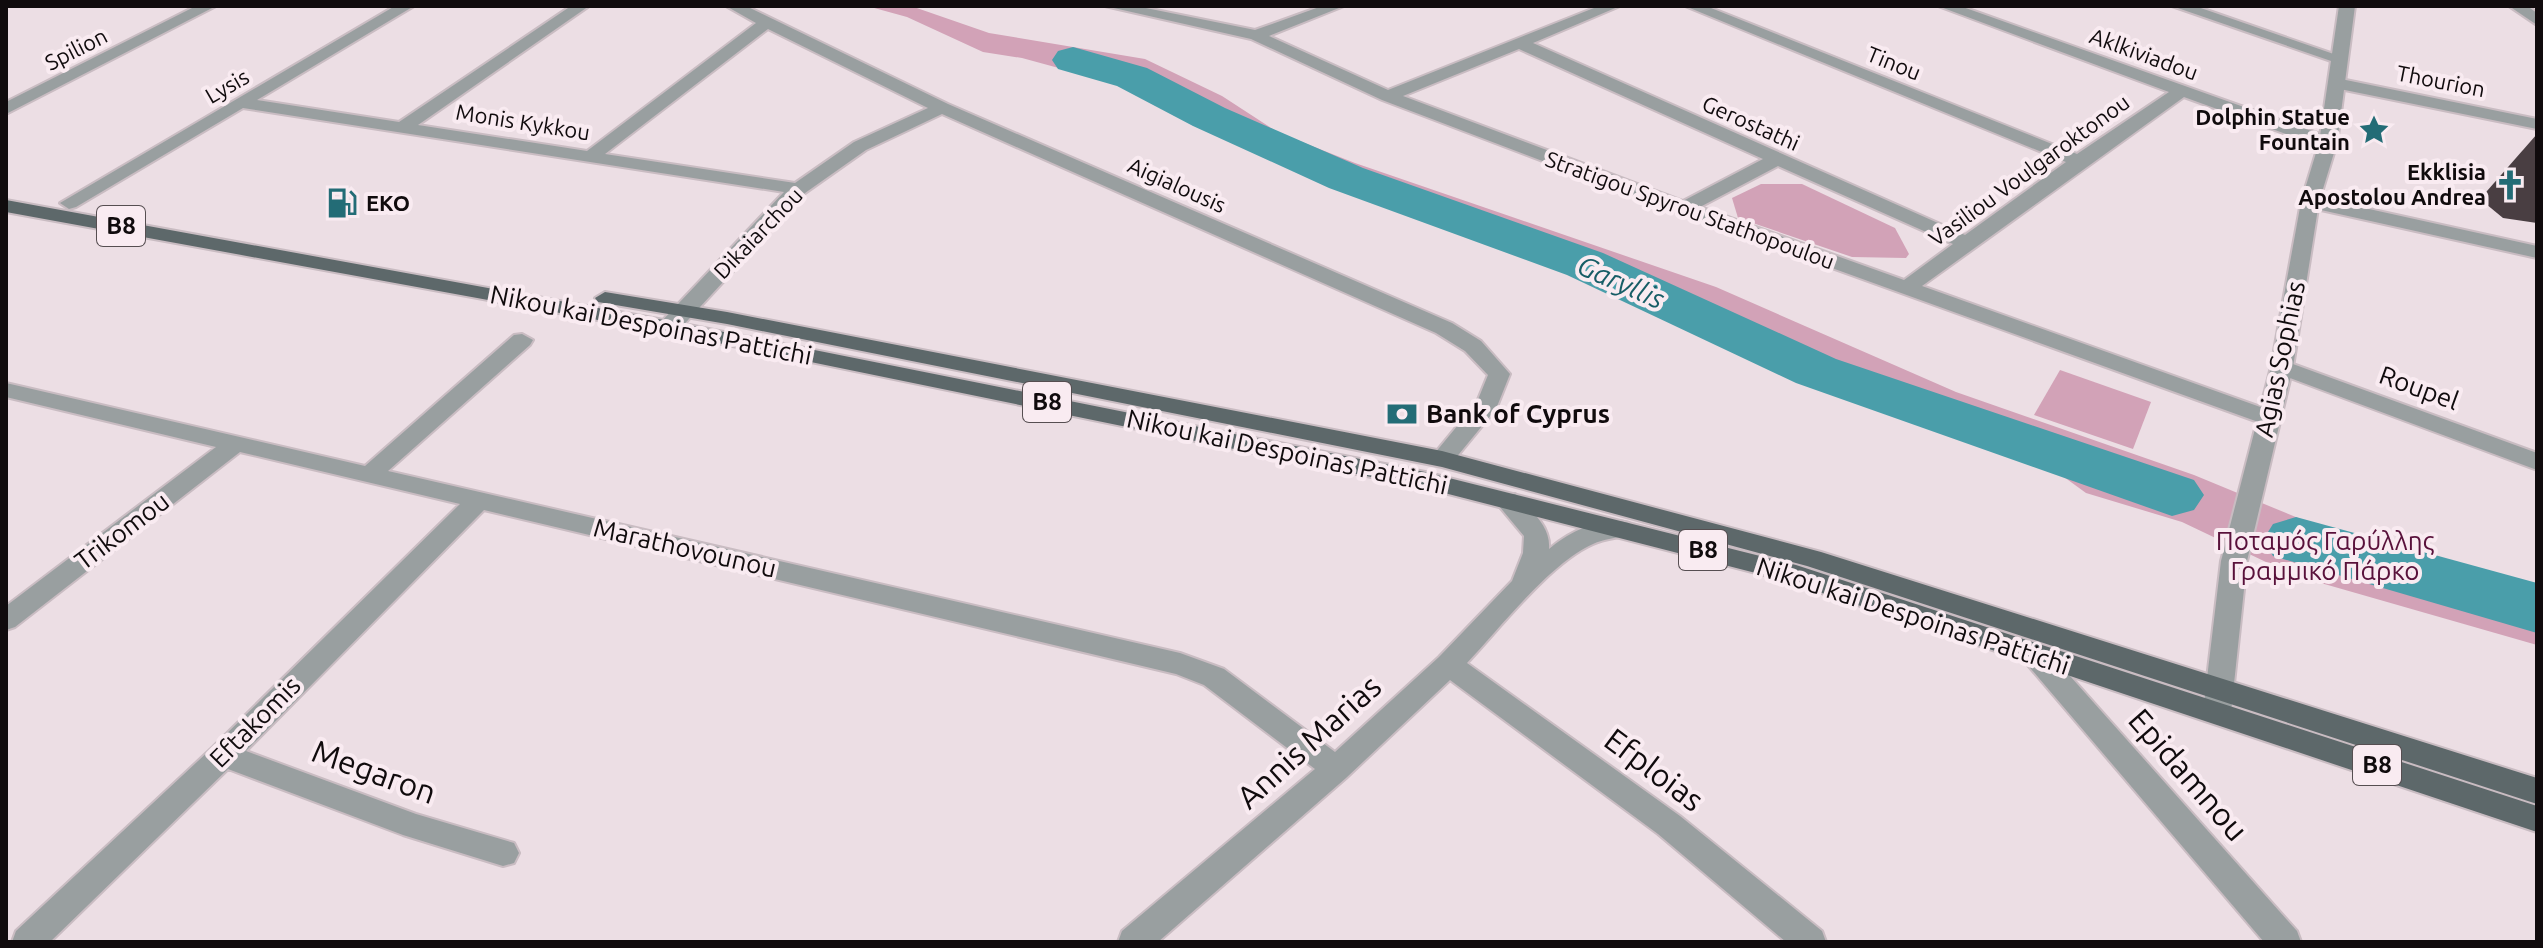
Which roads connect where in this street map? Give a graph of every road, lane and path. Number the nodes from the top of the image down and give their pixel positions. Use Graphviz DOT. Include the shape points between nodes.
graph roads {
  1 [pos="208,6"];
  2 [pos="406,6"];
  3 [pos="581,6"];
  4 [pos="734,6"];
  5 [pos="1113,6"];
  6 [pos="1336,6"];
  7 [pos="1612,6"];
  8 [pos="1693,6"];
  9 [pos="1946,6"];
  10 [pos="2180,6"];
  11 [pos="2347,6"];
  12 [pos="2517,6"];
  13 [pos="2537,20"];
  14 [pos="765,24"];
  15 [pos="1256,35"];
  16 [pos="1517,42"];
  17 [pos="2340,59"];
  18 [pos="2336,83"];
  19 [pos="2181,91"];
  20 [pos="1388,96"];
  21 [pos="241,103"];
  22 [pos="942,108"];
  23 [pos="6,109"];
  24 [pos="2537,124"];
  25 [pos="405,126"];
  26 [pos="2328,143"];
  27 [pos="590,157"];
  28 [pos="1775,160"];
  29 [pos="2079,161"];
  30 [pos="798,189"];
  31 [pos="6,192"];
  32 [pos="2310,202"];
  33 [pos="69,203"];
  34 [pos="6,206"];
  35 [pos="1684,208"];
  36 [pos="1966,243"];
  37 [pos="2537,252"];
  38 [pos="1905,289"];
  39 [pos="676,319"];
  40 [pos="522,340"];
  41 [pos="2282,367"];
  42 [pos="6,390"];
  43 [pos="2269,418"];
  44 [pos="238,442"];
  45 [pos="1442,459"];
  46 [pos="2537,462"];
  47 [pos="370,474"];
  48 [pos="1579,494"];
  49 [pos="479,500"];
  50 [pos="1506,500"];
  51 [pos="1591,528"];
  52 [pos="1620,529"];
  53 [pos="1523,586"];
  54 [pos="6,620"];
  55 [pos="2036,656"];
  56 [pos="1449,664"];
  57 [pos="2218,701"];
  58 [pos="223,755"];
  59 [pos="1336,769"];
  60 [pos="2537,791"];
  61 [pos="2537,819"];
  62 [pos="503,853"];
  63 [pos="1799,938"];
  64 [pos="28,942"];
  65 [pos="1134,942"];
  66 [pos="2285,942"];
  1 -- 23 [label="street, Spilion"];
  2 -- 21 [label="street, Lysis"];
  3 -- 25 [label="street"];
  4 -- 14 [label="street, Aigialousis"];
  5 -- 15 [label="street, Stratigou Spyrou Stathopoulou"];
  6 -- 15 [label="street"];
  7 -- 16 [label="street"];
  8 -- 29 [label="street, Tinou"];
  9 -- 19 [label="street, Aklkiviadou"];
  10 -- 17 [label="street"];
  11 -- 17 [label="street, Agias Sophias"];
  12 -- 13 [label="street"];
  14 -- 22 [label="street, Aigialousis"];
  14 -- 27 [label="street"];
  15 -- 20 [label="street, Stratigou Spyrou Stathopoulou"];
  16 -- 20 [label="street"];
  16 -- 28 [label="street, Gerostathi"];
  17 -- 18 [label="street, Agias Sophias"];
  18 -- 24 [label="street, Thourion"];
  18 -- 26 [label="street, Agias Sophias"];
  19 -- 26 [label="street, Aklkiviadou"];
  19 -- 29 [label="street, Vasiliou Voulgaroktonou"];
  20 -- 35 [label="street, Stratigou Spyrou Stathopoulou"];
  21 -- 25 [label="street, Monis Kykkou"];
  21 -- 33 [label="street, Lysis"];
  22 -- 30 [label="street, Dikaiarchou" via="860,146"];
  22 -- 45 [label="street, Aigialousis" via="1444,328 1473,346 1499,374 1488,404"];
  25 -- 27 [label="street, Monis Kykkou"];
  26 -- 32 [label="street, Agias Sophias"];
  27 -- 30 [label="street, Monis Kykkou"];
  28 -- 35 [label="street"];
  28 -- 36 [label="street, Gerostathi"];
  29 -- 36 [label="street, Vasiliou Voulgaroktonou"];
  30 -- 39 [label="street, Dikaiarchou"];
  31 -- 33 [label="main road, Nikou kai Despoinas Pattichi"];
  32 -- 37 [label="street"];
  32 -- 41 [label="street, Agias Sophias"];
  33 -- 39 [label="main road, Nikou kai Despoinas Pattichi"];
  34 -- 39 [label="main road, Nikou kai Despoinas Pattichi / B8"];
  35 -- 38 [label="street, Stratigou Spyrou Stathopoulou"];
  36 -- 38 [label="street, Vasiliou Voulgaroktonou"];
  38 -- 43 [label="street, Stratigou Spyrou Stathopoulou"];
  39 -- 45 [label="main road, Nikou kai Despoinas Pattichi"];
  39 -- 50 [label="main road, Nikou kai Despoinas Pattichi / B8"];
  40 -- 47 [label="street"];
  41 -- 43 [label="street, Agias Sophias"];
  41 -- 46 [label="street, Roupel"];
  42 -- 44 [label="street, Marathovounou"];
  43 -- 57 [label="street, Agias Sophias" via="2234,561"];
  44 -- 47 [label="street, Marathovounou"];
  44 -- 54 [label="street, Trikomou"];
  45 -- 48 [label="main road, Nikou kai Despoinas Pattichi"];
  47 -- 49 [label="street, Marathovounou"];
  48 -- 51 [label="main road" via="1592,508"];
  48 -- 57 [label="main road, Nikou kai Despoinas Pattichi" via="1812,558"];
  49 -- 58 [label="street, Eftakomis"];
  49 -- 59 [label="street, Marathovounou" via="1180,664 1214,677"];
  50 -- 51 [label="main road, Nikou kai Despoinas Pattichi / B8"];
  50 -- 53 [label="street, Annis Marias" via="1534,530 1539,549"];
  51 -- 52 [label="street, Annis Marias"];
  51 -- 53 [label="street, Annis Marias"];
  52 -- 55 [label="main road, Nikou kai Despoinas Pattichi / B8" via="1787,572"];
  53 -- 56 [label="street, Annis Marias"];
  55 -- 57 [label="main road, Nikou kai Despoinas Pattichi / B8"];
  55 -- 66 [label="street, Epidamnou"];
  56 -- 59 [label="street, Annis Marias"];
  56 -- 63 [label="street, Efploias" via="1669,825"];
  57 -- 60 [label="main road, Nikou kai Despoinas Pattichi"];
  57 -- 61 [label="main road, Nikou kai Despoinas Pattichi / B8"];
  58 -- 62 [label="street, Megaron"];
  58 -- 64 [label="street, Eftakomis"];
  59 -- 65 [label="street, Annis Marias"];
}
